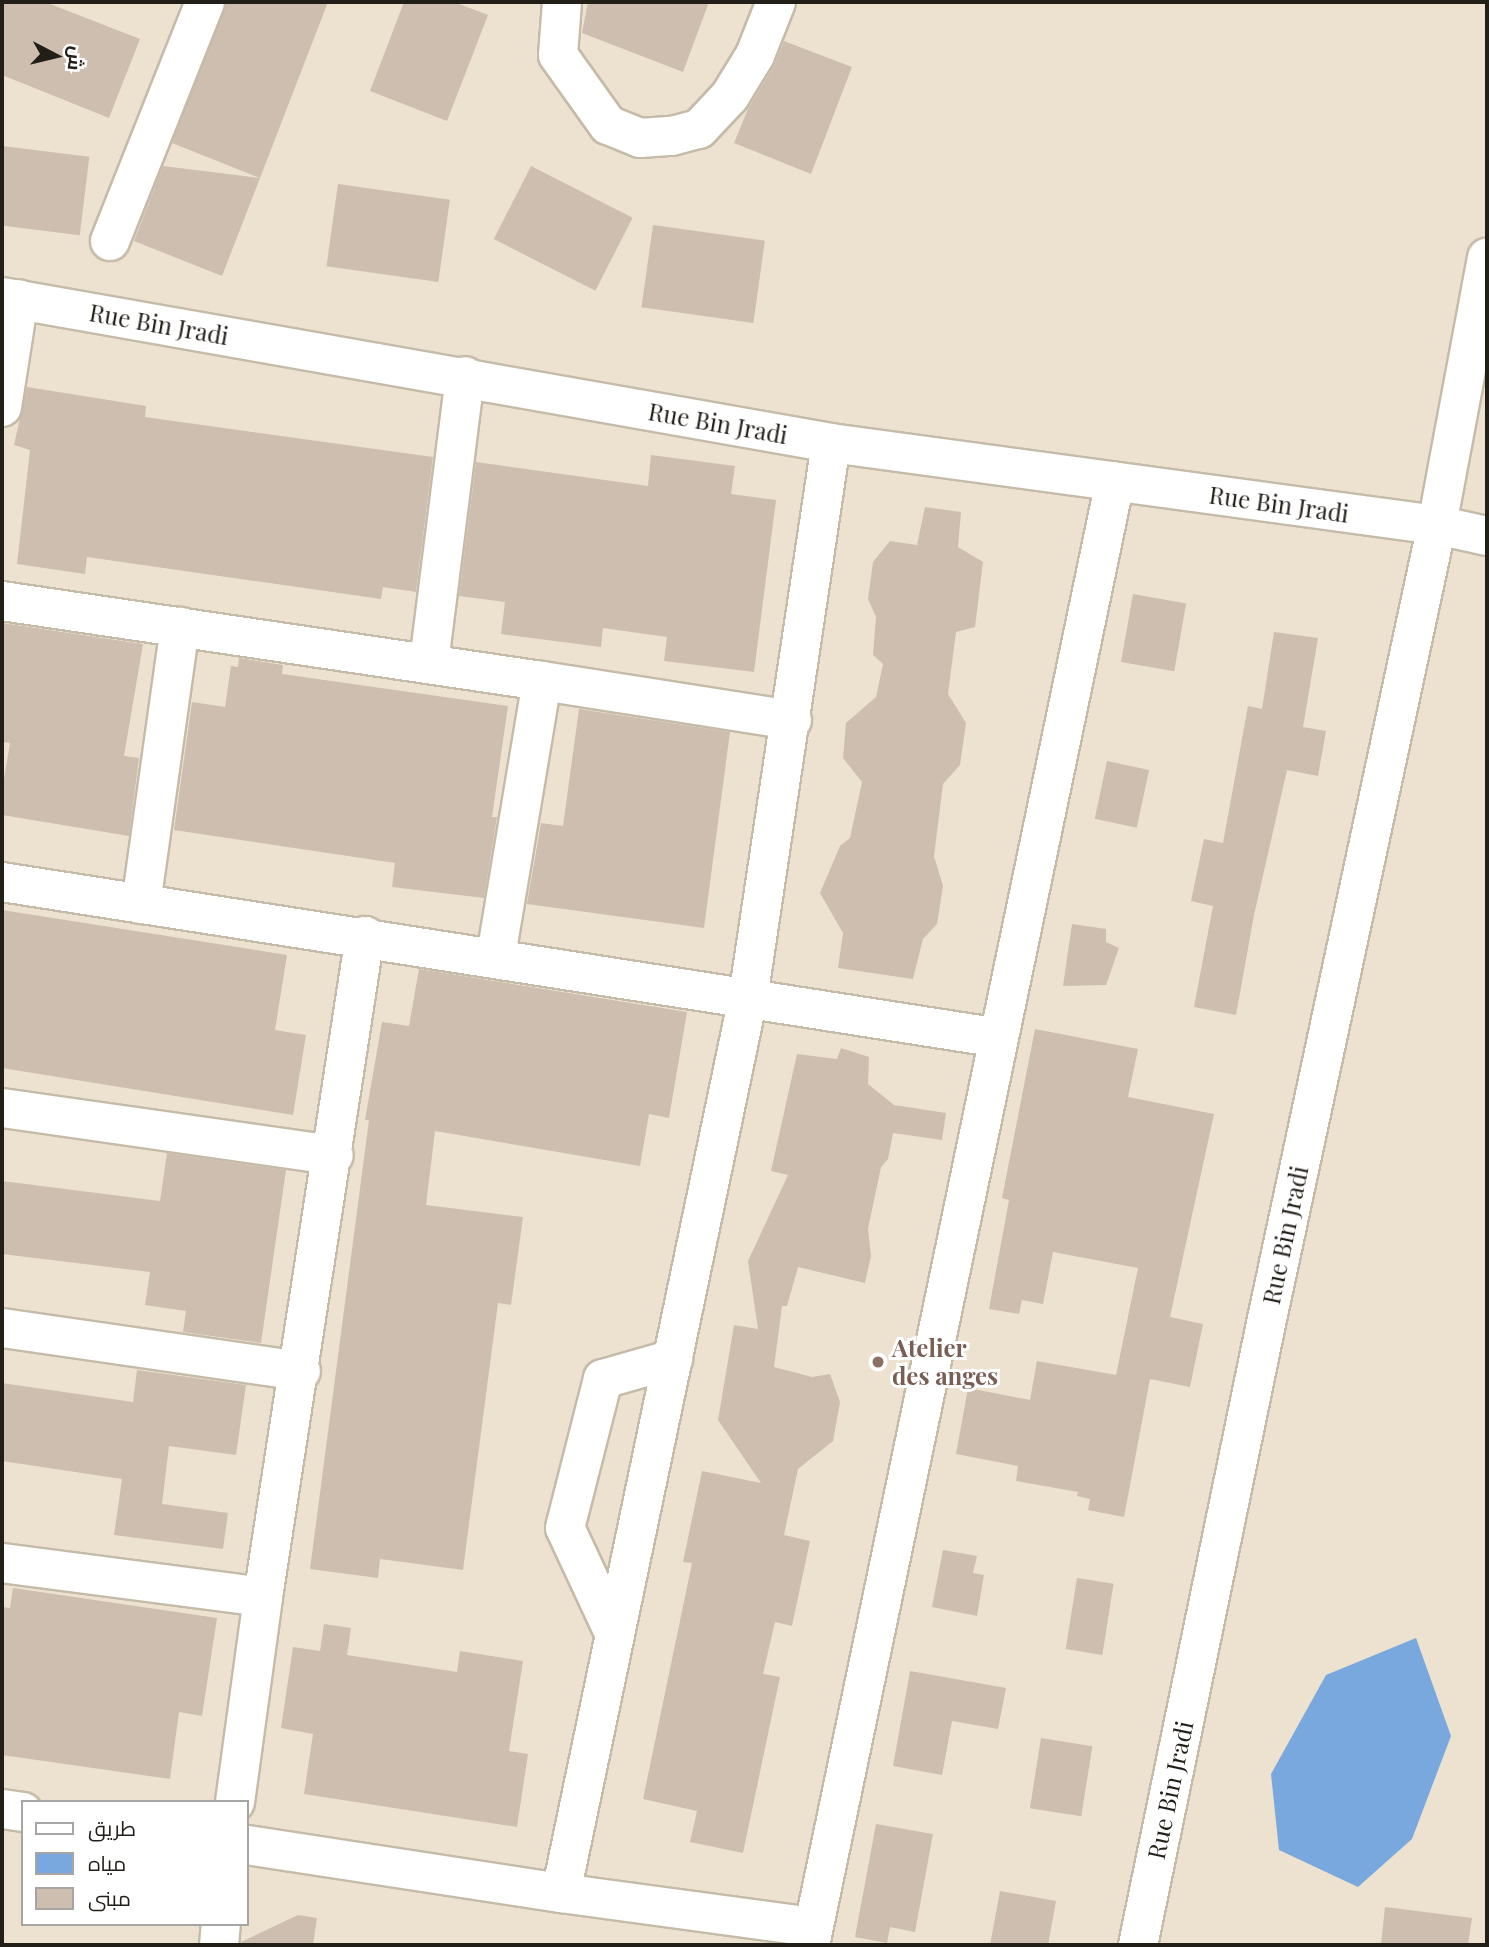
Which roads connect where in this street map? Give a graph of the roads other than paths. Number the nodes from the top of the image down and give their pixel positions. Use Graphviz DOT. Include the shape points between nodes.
graph roads {
  1 [pos="205,2"];
  2 [pos="562,2"];
  3 [pos="776,2"];
  4 [pos="110,241"];
  5 [pos="1487,258"];
  6 [pos="10,298"];
  7 [pos="465,376"];
  8 [pos="2,407"];
  9 [pos="831,443"];
  10 [pos="1115,481"];
  11 [pos="1437,525"];
  12 [pos="1487,536"];
  13 [pos="2,601"];
  14 [pos="180,627"];
  15 [pos="429,662"];
  16 [pos="542,681"];
  17 [pos="792,720"];
  18 [pos="2,882"];
  19 [pos="141,904"];
  20 [pos="365,936"];
  21 [pos="496,957"];
  22 [pos="748,998"];
  23 [pos="999,1038"];
  24 [pos="2,1108"];
  25 [pos="334,1155"];
  26 [pos="2,1328"];
  27 [pos="673,1359"];
  28 [pos="301,1371"];
  29 [pos="2,1563"];
  30 [pos="263,1597"];
  31 [pos="615,1635"];
  32 [pos="235,1800"];
  33 [pos="2,1809"];
  34 [pos="21,1812"];
  35 [pos="248,1845"];
  36 [pos="561,1893"];
  37 [pos="221,1926"];
  38 [pos="812,1936"];
  39 [pos="219,1945"];
  40 [pos="1138,1945"];
  1 -- 4 [label="street"];
  2 -- 3 [label="street" via="558,55 607,125 640,138 699,129 730,96 755,55"];
  5 -- 11 [label="street, Rue Bin Jradi"];
  6 -- 7 [label="street, Rue Bin Jradi"];
  6 -- 8 [label="street"];
  7 -- 9 [label="street, Rue Bin Jradi"];
  7 -- 15 [label="street"];
  9 -- 10 [label="street, Rue Bin Jradi"];
  9 -- 17 [label="street"];
  10 -- 11 [label="street, Rue Bin Jradi"];
  10 -- 23 [label="street"];
  11 -- 12 [label="street, Rue Bin Jradi"];
  11 -- 40 [label="street, Rue Bin Jradi"];
  13 -- 14 [label="street"];
  14 -- 15 [label="street"];
  14 -- 19 [label="street"];
  15 -- 16 [label="street"];
  16 -- 17 [label="street"];
  16 -- 21 [label="street"];
  17 -- 22 [label="street"];
  18 -- 19 [label="street"];
  19 -- 20 [label="street"];
  20 -- 21 [label="street"];
  20 -- 25 [label="street"];
  21 -- 22 [label="street"];
  22 -- 23 [label="street"];
  22 -- 27 [label="street"];
  23 -- 38 [label="street"];
  24 -- 25 [label="street"];
  25 -- 28 [label="street"];
  26 -- 28 [label="street"];
  27 -- 31 [label="street"];
  27 -- 31 [label="street" via="603,1379 565,1528"];
  28 -- 30 [label="street"];
  29 -- 30 [label="street"];
  30 -- 32 [label="street"];
  31 -- 36 [label="street"];
  33 -- 34 [label="street"];
  35 -- 36 [label="street"];
  36 -- 38 [label="street"];
  37 -- 39 [label="street"];
}
